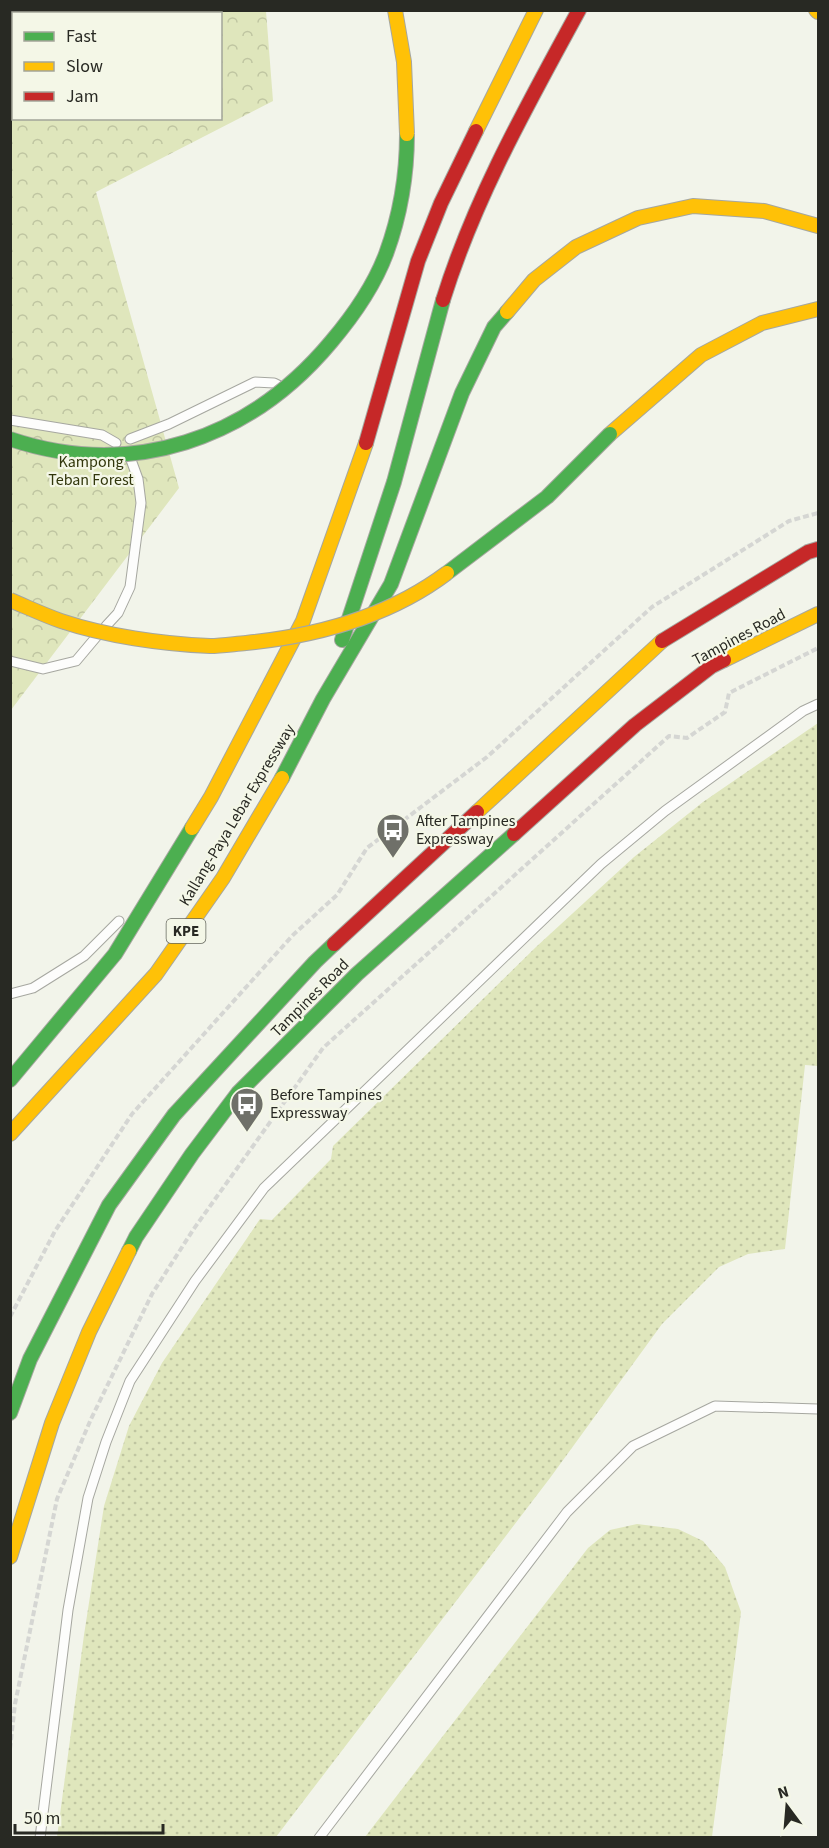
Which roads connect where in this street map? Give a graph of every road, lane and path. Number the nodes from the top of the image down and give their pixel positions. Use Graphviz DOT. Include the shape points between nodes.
graph roads {
  1 [pos="395,10"];
  2 [pos="536,10"];
  3 [pos="579,10"];
  4 [pos="819,226"];
  5 [pos="819,309"];
  6 [pos="287,391"];
  7 [pos="10,420"];
  8 [pos="10,439"];
  9 [pos="117,444"];
  10 [pos="819,513"];
  11 [pos="819,549"];
  12 [pos="10,600"];
  13 [pos="819,614"];
  14 [pos="10,661"];
  15 [pos="323,699"];
  16 [pos="819,704"];
  17 [pos="156,884"];
  18 [pos="132,908"];
  19 [pos="124,916"];
  20 [pos="10,994"];
  21 [pos="10,1080"];
  22 [pos="10,1134"];
  23 [pos="10,1317"];
  24 [pos="819,1409"];
  25 [pos="10,1413"];
  26 [pos="10,1557"];
  27 [pos="40,1838"];
  28 [pos="319,1838"];
  1 -- 8 [label="main road, bridge" via="409,105 407,164 397,219 374,282 320,358 257,409 222,429 181,444 108,455 47,450"];
  2 -- 17 [label="main road" via="441,203 418,261 371,429 303,621 211,797"];
  3 -- 15 [label="main road" via="501,153 452,269 399,462"];
  4 -- 15 [label="main road" via="764,211 693,206 638,218 576,247 534,279 494,327 462,393 391,584"];
  5 -- 12 [label="main road, bridge" via="762,323 701,355 610,434 547,497 435,582 395,604 342,625 276,640 211,646 133,638 61,621"];
  6 -- 9 [label="lane" via="274,382 255,382 169,424"];
  7 -- 9 [label="lane" via="102,435"];
  9 -- 14 [label="lane" via="130,458 141,503 130,587 118,613 76,661 43,669"];
  10 -- 23 [label="path" via="789,521 652,607 488,757 367,849 337,895 293,935 132,1114 55,1231"];
  11 -- 25 [label="main road, Tampines Road" via="664,639 315,962 174,1115 109,1205 30,1359"];
  13 -- 26 [label="main road, Tampines Road" via="712,666 635,725 357,974 238,1093 130,1248 89,1332 52,1423"];
  15 -- 22 [label="main road, Kallang-Paya Lebar Expressway / KPE" via="223,878 156,974"];
  16 -- 27 [label="lane" via="803,711 665,811 601,864 264,1188 195,1281 130,1380 88,1498 68,1610"];
  17 -- 18 [label="lane"];
  17 -- 21 [label="main road" via="115,954"];
  19 -- 20 [label="lane" via="84,956 33,988"];
  24 -- 28 [label="lane" via="715,1406 633,1446 567,1512"];
}
